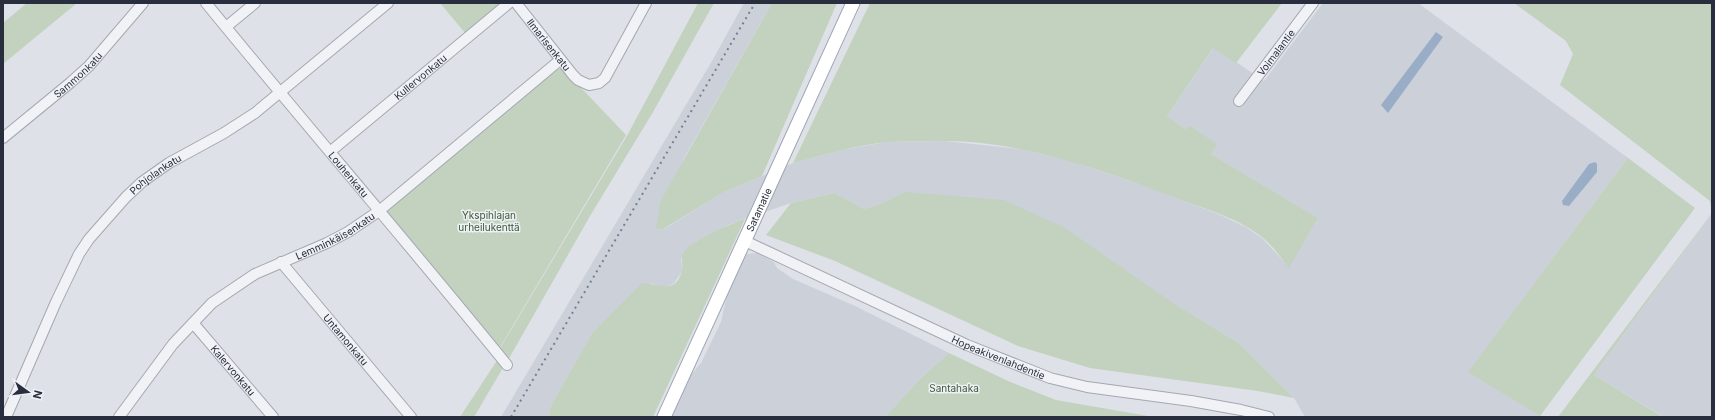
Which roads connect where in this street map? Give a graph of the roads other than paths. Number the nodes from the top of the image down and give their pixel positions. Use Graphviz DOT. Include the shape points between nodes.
graph roads {
  1 [pos="143,3"];
  2 [pos="206,3"];
  3 [pos="255,3"];
  4 [pos="388,3"];
  5 [pos="509,3"];
  6 [pos="516,3"];
  7 [pos="646,3"];
  8 [pos="853,3"];
  9 [pos="1313,3"];
  10 [pos="226,27"];
  11 [pos="560,60"];
  12 [pos="279,93"];
  13 [pos="1239,101"];
  14 [pos="3,138"];
  15 [pos="331,151"];
  16 [pos="379,211"];
  17 [pos="745,240"];
  18 [pos="281,262"];
  19 [pos="193,323"];
  20 [pos="507,365"];
  21 [pos="6,417"];
  22 [pos="119,417"];
  23 [pos="273,417"];
  24 [pos="411,417"];
  25 [pos="664,417"];
  26 [pos="1269,417"];
  1 -- 14 [label="street, Sammonkatu" via="90,66"];
  2 -- 10 [label="street, Louhenkatu"];
  3 -- 10 [label="street"];
  4 -- 12 [label="street, Pohjolankatu"];
  5 -- 15 [label="street, Kullervonkatu"];
  6 -- 11 [label="street, Ilmarisenkatu"];
  7 -- 11 [label="street, Ilmarisenkatu" via="605,78 599,83 589,86 584,84"];
  8 -- 17 [label="main road, Satamatie"];
  9 -- 13 [label="street, Voimalantie"];
  10 -- 12 [label="street, Louhenkatu"];
  11 -- 16 [label="street, Lemminkäisenkatu"];
  12 -- 15 [label="street, Louhenkatu"];
  12 -- 21 [label="street, Pohjolankatu" via="237,125 169,163 142,182 102,224 79,254 69,273"];
  15 -- 16 [label="street, Louhenkatu"];
  16 -- 18 [label="street, Lemminkäisenkatu" via="327,243"];
  16 -- 20 [label="street, Louhenkatu"];
  17 -- 25 [label="main road, Satamatie"];
  17 -- 26 [label="street, Hopeakivenlahdentie" via="967,345 1050,378 1087,387 1205,403"];
  18 -- 19 [label="street, Lemminkäisenkatu" via="237,286 212,304"];
  18 -- 24 [label="street, Untamonkatu"];
  19 -- 22 [label="street, Lemminkäisenkatu" via="160,361"];
  19 -- 23 [label="street, Kalervonkatu"];
}
